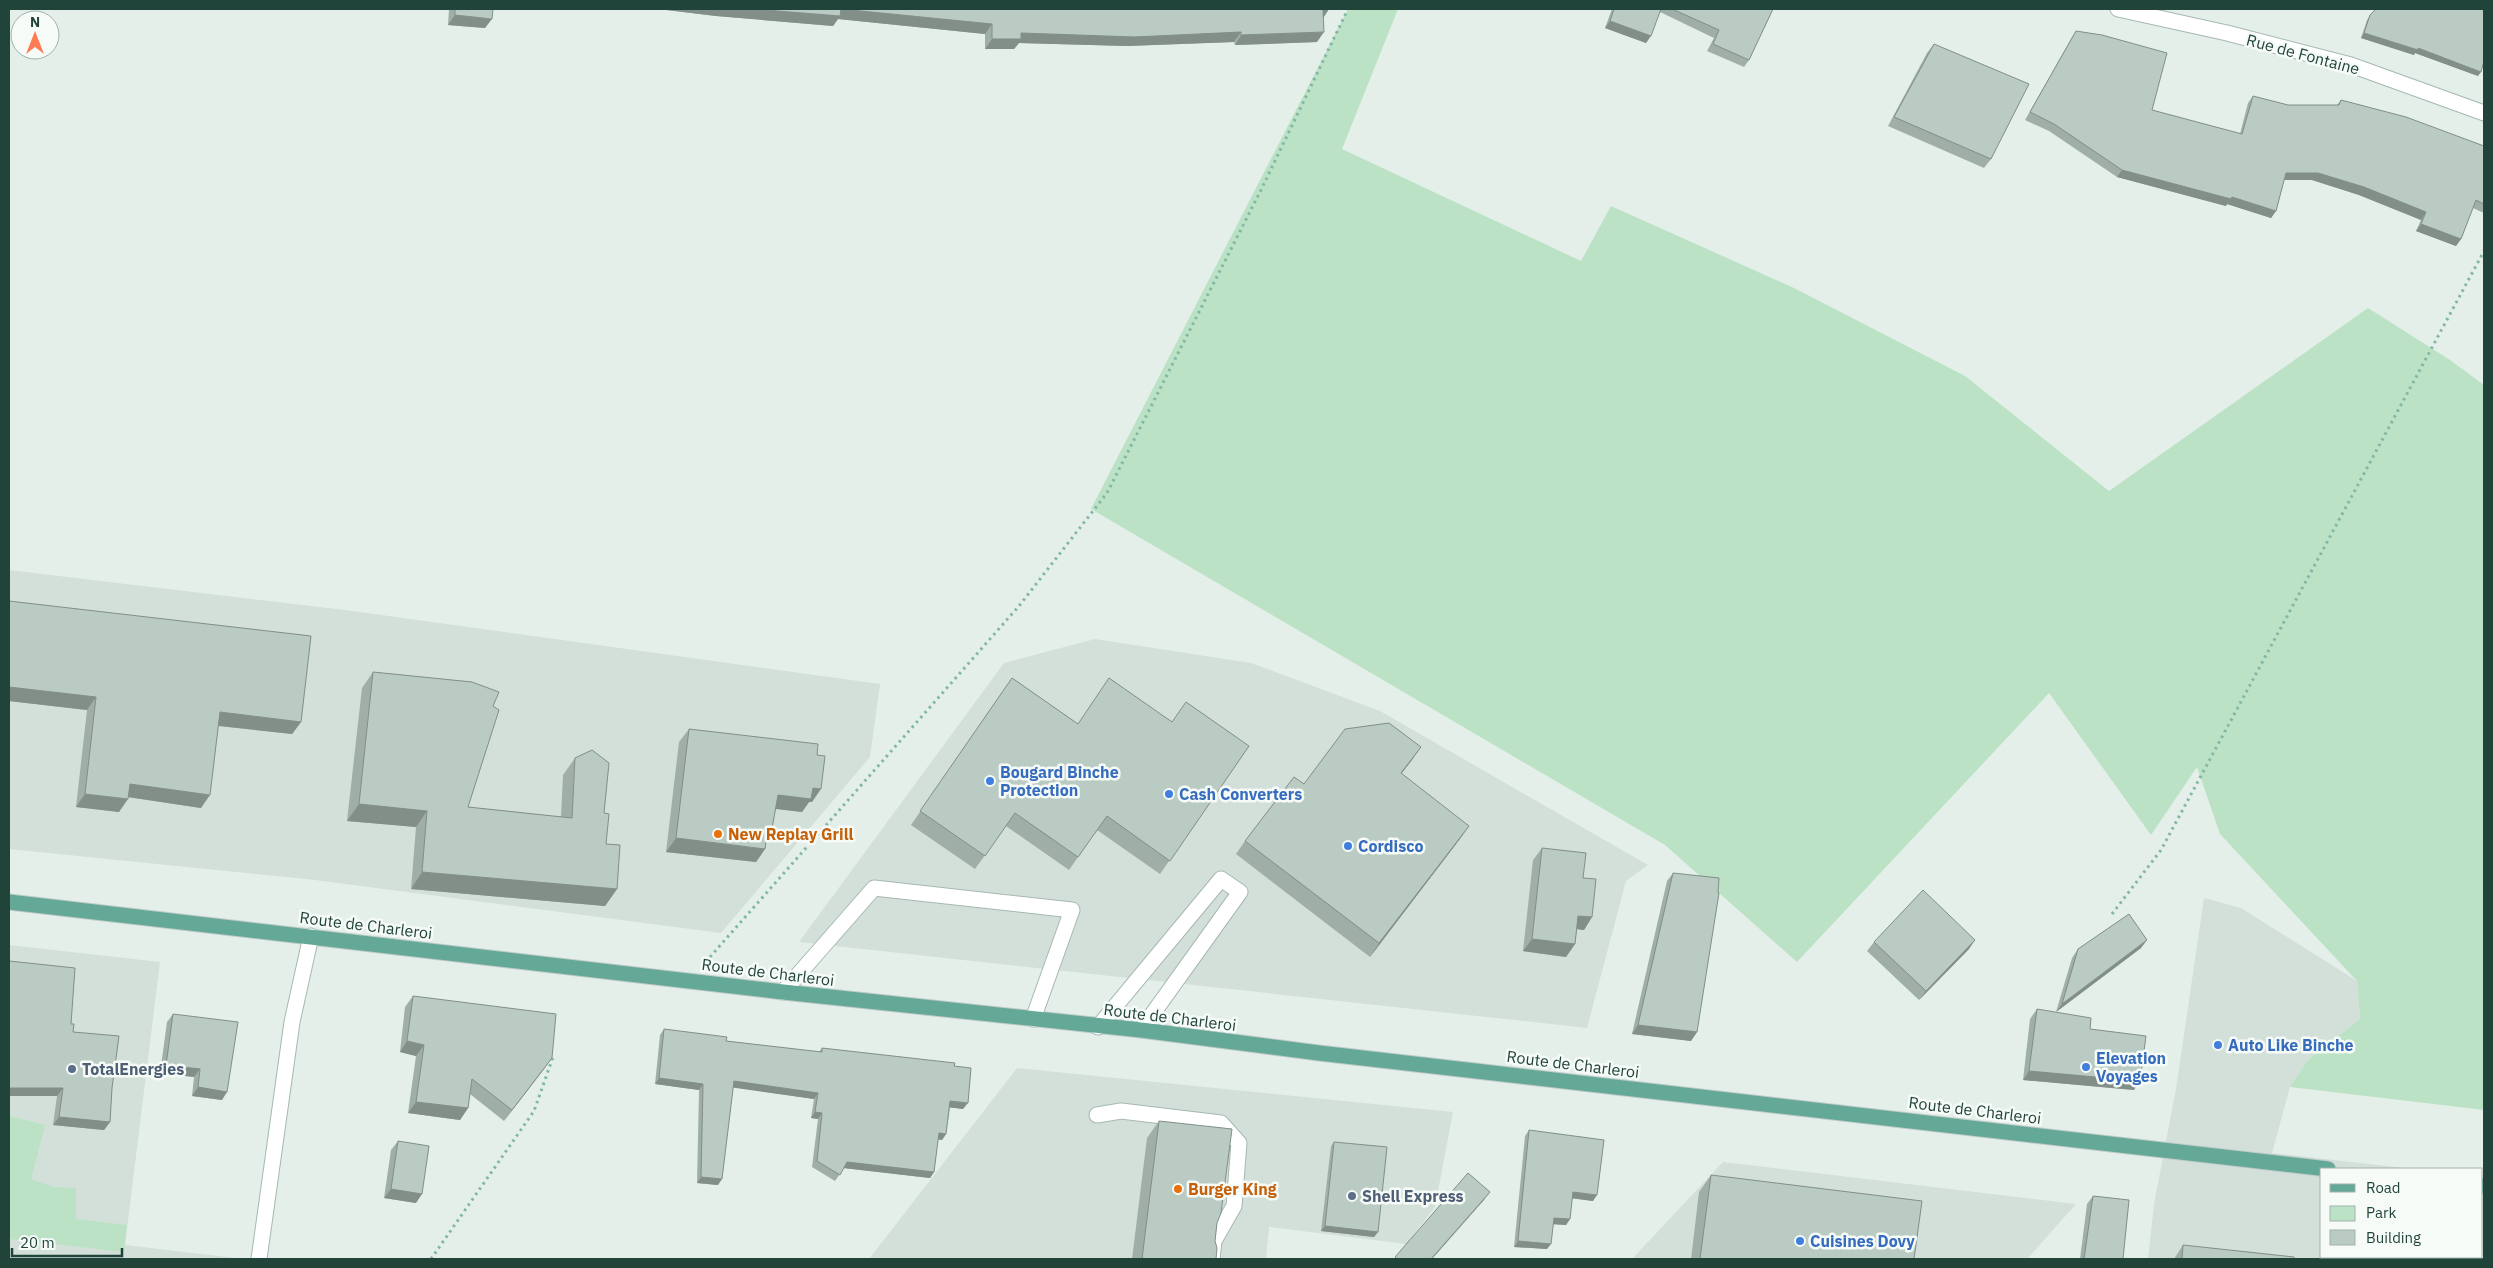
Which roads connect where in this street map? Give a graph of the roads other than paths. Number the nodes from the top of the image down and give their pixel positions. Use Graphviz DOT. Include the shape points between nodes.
graph roads {
  1 [pos="2118,9"];
  2 [pos="2484,113"];
  3 [pos="9,902"];
  4 [pos="311,936"];
  5 [pos="783,992"];
  6 [pos="1034,1019"];
  7 [pos="1098,1026"];
  8 [pos="1140,1030"];
  9 [pos="1097,1115"];
  10 [pos="2320,1168"];
  11 [pos="259,1259"];
  12 [pos="1212,1259"];
  1 -- 2 [label="street, Rue de Fontaine" via="2351,65"];
  3 -- 4 [label="main road, Route de Charleroi"];
  4 -- 5 [label="main road, Route de Charleroi"];
  4 -- 11 [label="street" via="292,1022"];
  5 -- 6 [label="main road, Route de Charleroi"];
  5 -- 6 [label="street" via="874,888 1072,910"];
  6 -- 7 [label="main road, Route de Charleroi"];
  7 -- 8 [label="main road, Route de Charleroi"];
  7 -- 8 [label="street" via="1221,879 1240,892"];
  8 -- 10 [label="main road, Route de Charleroi"];
  9 -- 12 [label="street" via="1120,1111 1221,1123 1233,1133 1239,1142 1234,1206 1214,1241"];
}
